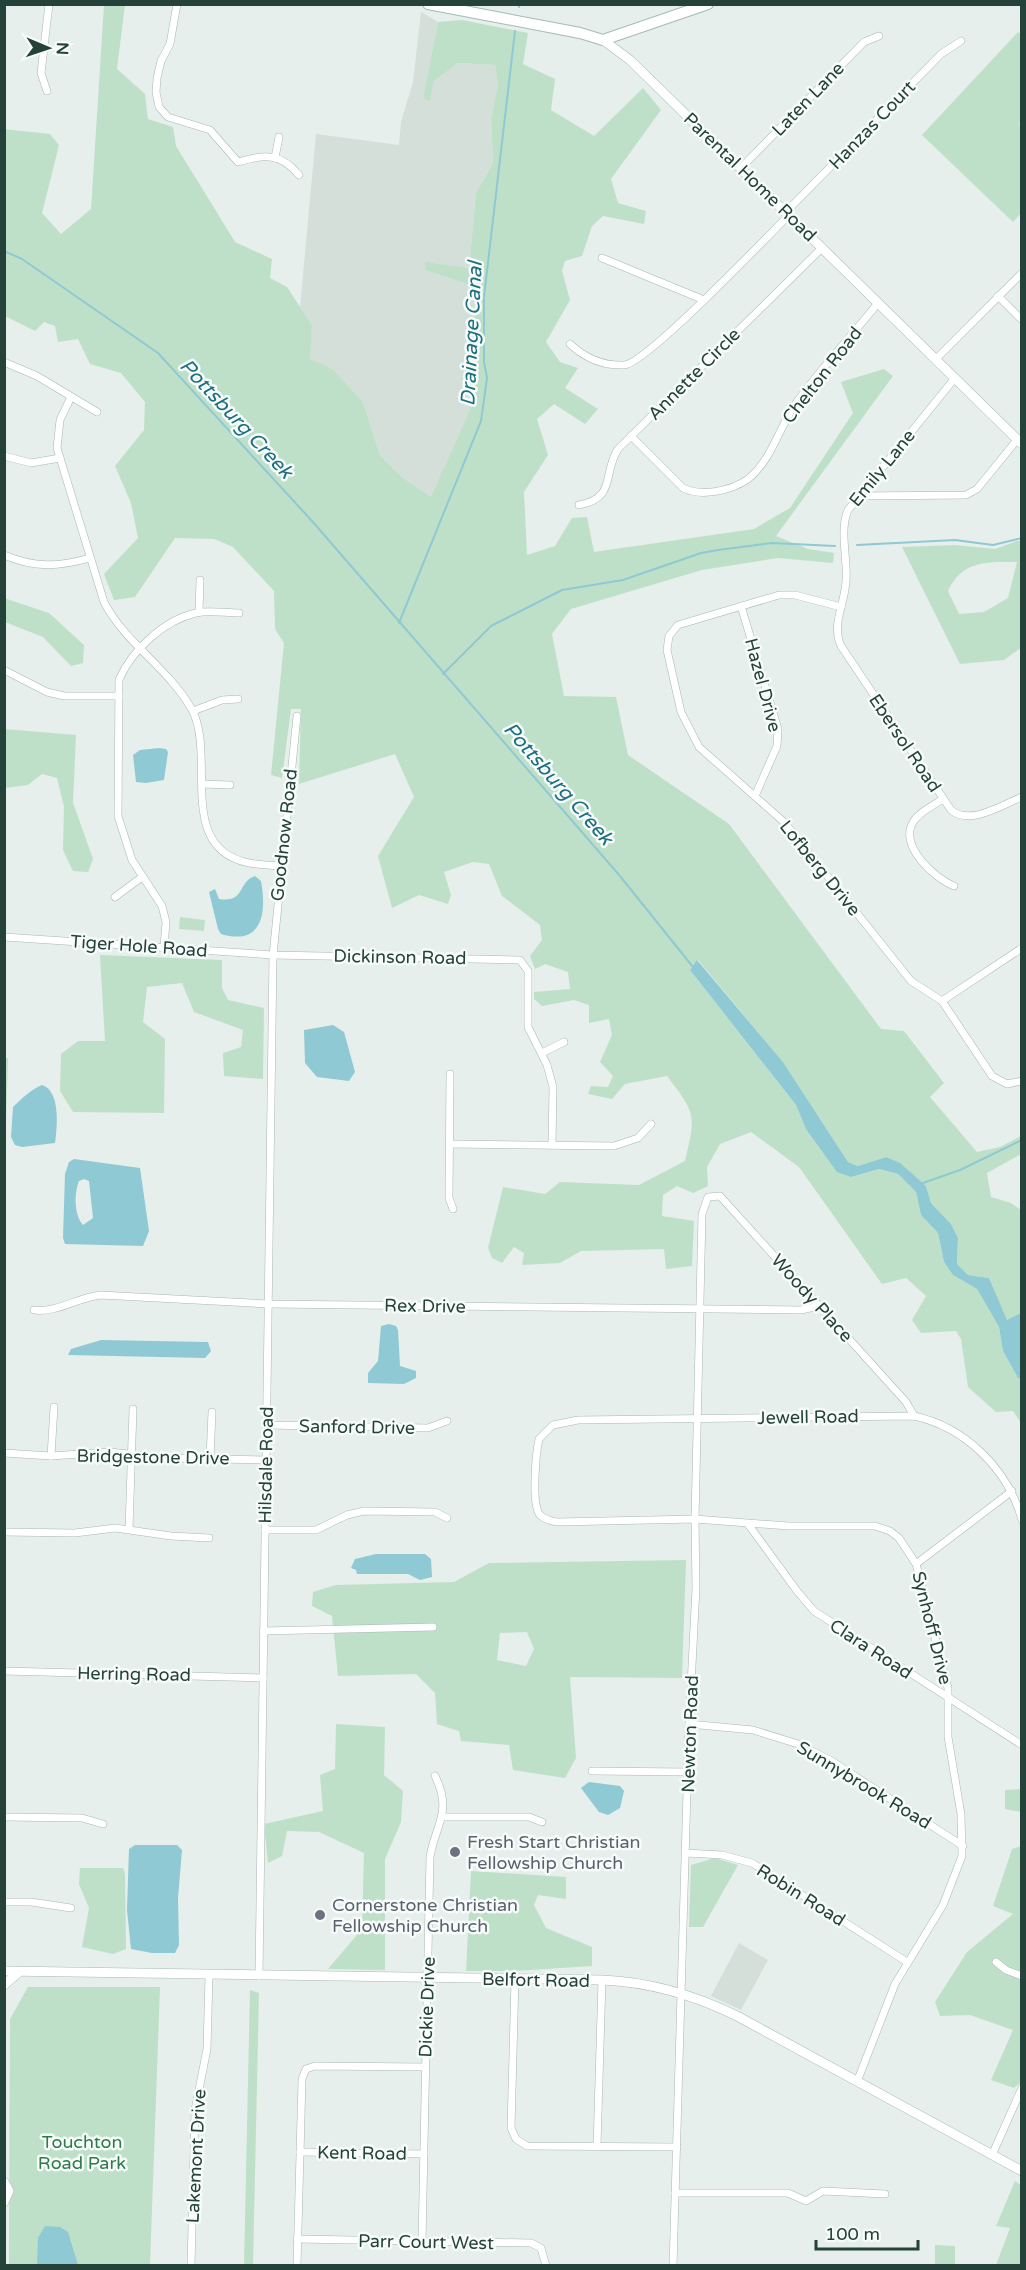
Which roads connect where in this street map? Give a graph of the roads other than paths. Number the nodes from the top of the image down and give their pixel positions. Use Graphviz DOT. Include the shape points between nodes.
graph roads {
  1 [pos="49,4"];
  2 [pos="177,4"];
  3 [pos="428,4"];
  4 [pos="708,4"];
  5 [pos="879,36"];
  6 [pos="603,40"];
  7 [pos="961,41"];
  8 [pos="47,91"];
  9 [pos="279,137"];
  10 [pos="275,158"];
  11 [pos="741,168"];
  12 [pos="299,175"];
  13 [pos="788,214"];
  14 [pos="822,248"];
  15 [pos="602,258"];
  16 [pos="1022,273"];
  17 [pos="998,296"];
  18 [pos="704,300"];
  19 [pos="879,303"];
  20 [pos="1022,320"];
  21 [pos="570,344"];
  22 [pos="936,360"];
  23 [pos="4,362"];
  24 [pos="955,378"];
  25 [pos="71,397"];
  26 [pos="97,412"];
  27 [pos="631,436"];
  28 [pos="1019,442"];
  29 [pos="4,456"];
  30 [pos="60,458"];
  31 [pos="859,496"];
  32 [pos="579,505"];
  33 [pos="4,555"];
  34 [pos="90,558"];
  35 [pos="200,580"];
  36 [pos="741,606"];
  37 [pos="841,607"];
  38 [pos="199,612"];
  39 [pos="238,613"];
  40 [pos="141,649"];
  41 [pos="4,670"];
  42 [pos="118,696"];
  43 [pos="238,699"];
  44 [pos="193,711"];
  45 [pos="297,716"];
  46 [pos="202,784"];
  47 [pos="230,785"];
  48 [pos="755,796"];
  49 [pos="1022,797"];
  50 [pos="943,799"];
  51 [pos="281,866"];
  52 [pos="142,877"];
  53 [pos="954,886"];
  54 [pos="115,897"];
  55 [pos="4,937"];
  56 [pos="164,947"];
  57 [pos="1022,948"];
  58 [pos="273,955"];
  59 [pos="942,1001"];
  60 [pos="564,1042"];
  61 [pos="542,1053"];
  62 [pos="450,1074"];
  63 [pos="1022,1081"];
  64 [pos="651,1124"];
  65 [pos="449,1143"];
  66 [pos="552,1145"];
  67 [pos="705,1202"];
  68 [pos="453,1209"];
  69 [pos="268,1304"];
  70 [pos="819,1306"];
  71 [pos="700,1308"];
  72 [pos="34,1310"];
  73 [pos="54,1407"];
  74 [pos="133,1409"];
  75 [pos="212,1412"];
  76 [pos="914,1416"];
  77 [pos="697,1420"];
  78 [pos="447,1421"];
  79 [pos="266,1425"];
  80 [pos="547,1428"];
  81 [pos="4,1453"];
  82 [pos="130,1454"];
  83 [pos="51,1456"];
  84 [pos="210,1459"];
  85 [pos="266,1460"];
  86 [pos="1012,1491"];
  87 [pos="447,1518"];
  88 [pos="695,1519"];
  89 [pos="1022,1520"];
  90 [pos="748,1524"];
  91 [pos="129,1529"];
  92 [pos="265,1530"];
  93 [pos="4,1532"];
  94 [pos="209,1538"];
  95 [pos="916,1564"];
  96 [pos="433,1627"];
  97 [pos="263,1631"];
  98 [pos="4,1671"];
  99 [pos="262,1678"];
  100 [pos="949,1700"];
  101 [pos="689,1724"];
  102 [pos="1022,1745"];
  103 [pos="592,1771"];
  104 [pos="688,1772"];
  105 [pos="435,1776"];
  106 [pos="4,1817"];
  107 [pos="442,1817"];
  108 [pos="542,1822"];
  109 [pos="103,1824"];
  110 [pos="963,1846"];
  111 [pos="686,1853"];
  112 [pos="4,1902"];
  113 [pos="71,1908"];
  114 [pos="907,1962"];
  115 [pos="996,1962"];
  116 [pos="4,1971"];
  117 [pos="19,1972"];
  118 [pos="209,1976"];
  119 [pos="259,1976"];
  120 [pos="1022,1976"];
  121 [pos="428,1978"];
  122 [pos="514,1979"];
  123 [pos="602,1980"];
  124 [pos="4,1985"];
  125 [pos="683,1993"];
  126 [pos="426,2067"];
  127 [pos="857,2082"];
  128 [pos="1022,2088"];
  129 [pos="597,2146"];
  130 [pos="677,2147"];
  131 [pos="300,2152"];
  132 [pos="424,2154"];
  133 [pos="992,2155"];
  134 [pos="1022,2171"];
  135 [pos="4,2181"];
  136 [pos="675,2193"];
  137 [pos="885,2194"];
  138 [pos="4,2202"];
  139 [pos="297,2239"];
  140 [pos="422,2242"];
  141 [pos="546,2263"];
  142 [pos="191,2265"];
  143 [pos="297,2265"];
  144 [pos="673,2265"];
  1 -- 8 [label="street" via="40,73"];
  2 -- 10 [label="street" via="170,44 157,78 159,107 168,117 210,130 238,162 257,156"];
  3 -- 6 [label="main road, Parental Home Road"];
  4 -- 6 [label="main road"];
  5 -- 11 [label="street, Laten Lane" via="864,42"];
  6 -- 11 [label="street, Parental Home Road" via="630,60"];
  7 -- 13 [label="street, Hanzas Court" via="941,54"];
  9 -- 10 [label="street"];
  10 -- 12 [label="street" via="288,162"];
  11 -- 13 [label="street, Parental Home Road"];
  13 -- 14 [label="street, Parental Home Road"];
  13 -- 18 [label="street, Hanzas Court"];
  14 -- 19 [label="street, Parental Home Road"];
  14 -- 27 [label="street, Annette Circle"];
  15 -- 18 [label="street"];
  16 -- 17 [label="street"];
  17 -- 20 [label="street"];
  17 -- 22 [label="street"];
  18 -- 21 [label="street, Hanzas Court" via="632,363 585,358"];
  19 -- 22 [label="street, Parental Home Road"];
  19 -- 27 [label="street, Chelton Road" via="796,403 762,463 743,482 706,493 690,492"];
  22 -- 24 [label="street, Parental Home Road"];
  23 -- 25 [label="street" via="38,376"];
  24 -- 28 [label="street, Parental Home Road"];
  24 -- 31 [label="street, Emily Lane"];
  25 -- 26 [label="street"];
  25 -- 30 [label="street" via="57,432"];
  27 -- 32 [label="street, Annette Circle" via="614,455 603,495"];
  28 -- 31 [label="street" via="977,489 966,495"];
  29 -- 30 [label="street" via="31,464"];
  30 -- 34 [label="street"];
  31 -- 37 [label="street, Emily Lane" via="846,515 846,581"];
  33 -- 34 [label="street" via="49,566"];
  34 -- 40 [label="street" via="109,611"];
  35 -- 38 [label="street"];
  36 -- 37 [label="street" via="787,594"];
  36 -- 48 [label="street, Hazel Drive" via="778,729 777,746"];
  36 -- 48 [label="street, Lofberg Drive" via="678,625 669,636 667,650 688,731 706,755"];
  37 -- 50 [label="street, Ebersol Road" via="837,633 841,646"];
  38 -- 39 [label="street"];
  38 -- 40 [label="street" via="166,626"];
  40 -- 42 [label="street" via="123,670"];
  40 -- 44 [label="street" via="179,689"];
  41 -- 42 [label="street" via="47,693"];
  42 -- 52 [label="street" via="118,816 126,847"];
  43 -- 44 [label="street" via="222,700"];
  44 -- 46 [label="street" via="202,744"];
  45 -- 51 [label="street, Goodnow Road"];
  46 -- 47 [label="street"];
  46 -- 51 [label="street" via="203,815 216,842 240,860"];
  48 -- 59 [label="street, Lofberg Drive" via="785,823 911,981"];
  49 -- 50 [label="street, Ebersol Road" via="967,816 956,814"];
  50 -- 53 [label="street" via="917,817 910,839 936,877"];
  51 -- 58 [label="street, Goodnow Road"];
  52 -- 54 [label="street"];
  52 -- 56 [label="street" via="165,914"];
  55 -- 56 [label="street, Tiger Hole Road"];
  56 -- 58 [label="street, Tiger Hole Road"];
  57 -- 59 [label="street"];
  58 -- 61 [label="street, Dickinson Road" via="514,958 525,963 528,971 528,1026"];
  58 -- 69 [label="street, Hilsdale Road"];
  59 -- 63 [label="street, Lofberg Drive" via="992,1076 1007,1084"];
  60 -- 61 [label="street"];
  61 -- 66 [label="street" via="553,1087"];
  62 -- 65 [label="street"];
  64 -- 66 [label="street" via="638,1138 623,1145"];
  65 -- 66 [label="street"];
  65 -- 68 [label="street" via="448,1198"];
  67 -- 70 [label="street, Woody Place" via="712,1195 720,1196"];
  67 -- 71 [label="street, Newton Road"];
  69 -- 71 [label="street, Rex Drive"];
  69 -- 72 [label="street, Rex Drive" via="100,1295 47,1311"];
  69 -- 79 [label="street, Hilsdale Road"];
  70 -- 71 [label="street, Rex Drive" via="801,1310"];
  70 -- 76 [label="street, Woody Place" via="906,1402"];
  71 -- 77 [label="street, Newton Road"];
  73 -- 83 [label="street"];
  74 -- 82 [label="street"];
  75 -- 84 [label="street"];
  76 -- 77 [label="street, Jewell Road"];
  76 -- 86 [label="street, Jewell Road" via="928,1419 977,1448"];
  77 -- 80 [label="street, Jewell Road" via="578,1420"];
  77 -- 88 [label="street, Newton Road"];
  78 -- 79 [label="street, Sanford Drive" via="428,1428"];
  79 -- 85 [label="street, Hilsdale Road"];
  80 -- 88 [label="street, Synhoff Drive" via="537,1450 536,1502 547,1520"];
  81 -- 83 [label="street, Bridgestone Drive"];
  82 -- 83 [label="street, Bridgestone Drive"];
  82 -- 84 [label="street, Bridgestone Drive"];
  82 -- 91 [label="street"];
  84 -- 85 [label="street, Bridgestone Drive"];
  85 -- 92 [label="street, Hilsdale Road"];
  86 -- 89 [label="street, Jewell Road"];
  86 -- 95 [label="street"];
  87 -- 92 [label="street" via="435,1512 364,1511 316,1530"];
  88 -- 90 [label="street, Synhoff Drive"];
  88 -- 101 [label="street, Newton Road" via="696,1588"];
  90 -- 95 [label="street, Synhoff Drive" via="882,1528 899,1538"];
  90 -- 100 [label="street, Clara Road" via="814,1611"];
  91 -- 93 [label="street"];
  91 -- 94 [label="street"];
  92 -- 97 [label="street, Hilsdale Road"];
  95 -- 100 [label="street, Synhoff Drive"];
  96 -- 97 [label="street"];
  97 -- 99 [label="street, Hilsdale Road"];
  98 -- 99 [label="street, Herring Road"];
  99 -- 119 [label="street, Hilsdale Road"];
  100 -- 102 [label="street, Clara Road"];
  100 -- 110 [label="street, Synhoff Drive" via="949,1743"];
  101 -- 104 [label="street, Newton Road"];
  101 -- 110 [label="street, Sunnybrook Road" via="753,1730 798,1744 830,1760"];
  103 -- 104 [label="street"];
  104 -- 111 [label="street, Newton Road"];
  105 -- 107 [label="street, Dickie Drive" via="442,1789"];
  106 -- 109 [label="street" via="82,1818"];
  107 -- 108 [label="street" via="529,1817"];
  107 -- 121 [label="street, Dickie Drive" via="430,1857"];
  110 -- 114 [label="street, Synhoff Drive" via="953,1884"];
  111 -- 114 [label="street, Robin Road" via="722,1855 752,1863"];
  111 -- 125 [label="street, Newton Road"];
  112 -- 113 [label="street"];
  114 -- 127 [label="street, Synhoff Drive"];
  115 -- 120 [label="street"];
  116 -- 117 [label="street, Belfort Road"];
  117 -- 118 [label="street, Belfort Road"];
  117 -- 124 [label="street"];
  118 -- 119 [label="street, Belfort Road"];
  118 -- 142 [label="street, Lakemont Drive" via="207,2049 195,2110"];
  119 -- 121 [label="street, Belfort Road"];
  121 -- 122 [label="street, Belfort Road"];
  121 -- 126 [label="street, Dickie Drive"];
  122 -- 123 [label="street, Belfort Road"];
  122 -- 129 [label="street" via="511,2128 516,2139 527,2146"];
  123 -- 125 [label="street, Belfort Road"];
  123 -- 129 [label="street"];
  125 -- 127 [label="street, Belfort Road" via="739,2017"];
  125 -- 130 [label="street, Newton Road"];
  126 -- 131 [label="street" via="306,2069 302,2079"];
  126 -- 132 [label="street, Dickie Drive"];
  127 -- 133 [label="street, Belfort Road"];
  128 -- 133 [label="street"];
  129 -- 130 [label="street"];
  130 -- 136 [label="street, Newton Road"];
  131 -- 132 [label="street, Kent Road"];
  131 -- 139 [label="street"];
  132 -- 140 [label="street, Dickie Drive"];
  133 -- 134 [label="street, Belfort Road"];
  135 -- 138 [label="street" via="9,2191"];
  136 -- 137 [label="street" via="788,2193 806,2201 823,2192"];
  136 -- 144 [label="street, Newton Road"];
  139 -- 140 [label="street, Parr Court West"];
  139 -- 143 [label="street"];
  140 -- 141 [label="street, Parr Court West" via="531,2243 541,2248"];
}
